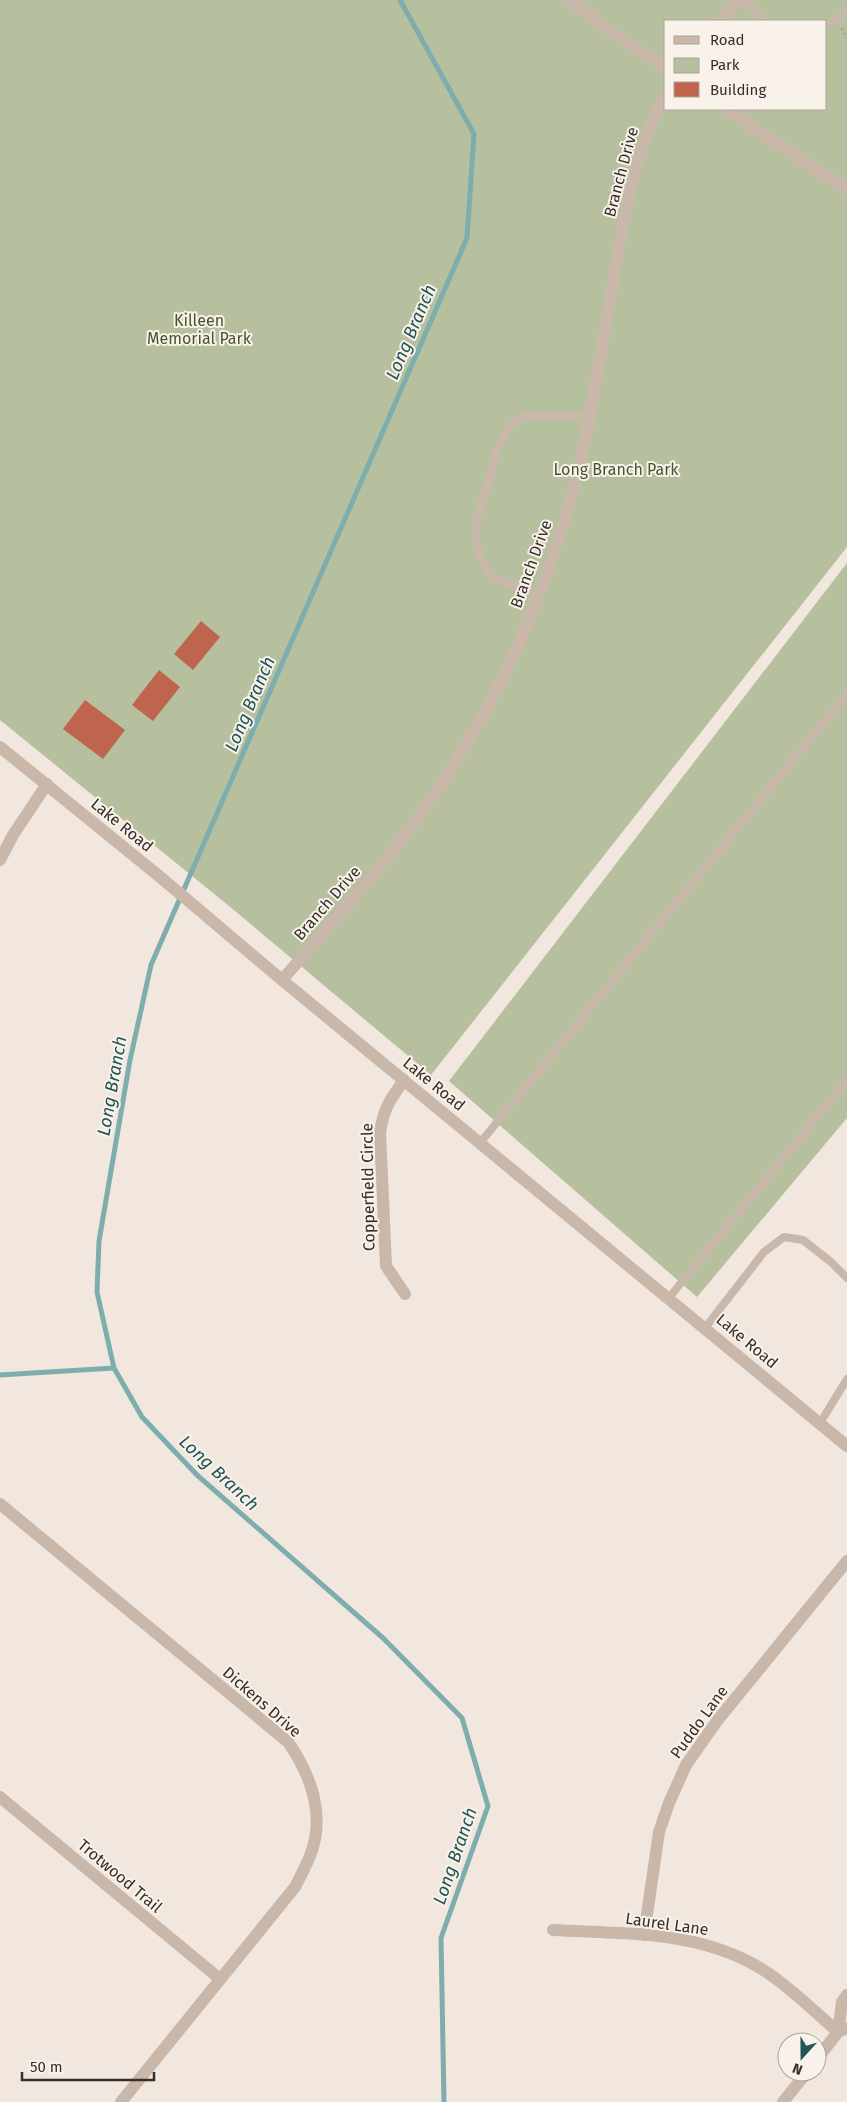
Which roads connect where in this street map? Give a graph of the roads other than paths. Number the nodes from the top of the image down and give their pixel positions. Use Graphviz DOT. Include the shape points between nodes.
graph roads {
  1 [pos="569,0"];
  2 [pos="740,0"];
  3 [pos="744,0"];
  4 [pos="847,13"];
  5 [pos="720,20"];
  6 [pos="764,20"];
  7 [pos="827,23"];
  8 [pos="664,67"];
  9 [pos="664,98"];
  10 [pos="727,110"];
  11 [pos="847,190"];
  12 [pos="589,416"];
  13 [pos="538,596"];
  14 [pos="847,694"];
  15 [pos="0,747"];
  16 [pos="47,784"];
  17 [pos="0,860"];
  18 [pos="282,980"];
  19 [pos="404,1080"];
  20 [pos="847,1080"];
  21 [pos="480,1143"];
  22 [pos="847,1278"];
  23 [pos="405,1294"];
  24 [pos="668,1299"];
  25 [pos="704,1328"];
  26 [pos="847,1379"];
  27 [pos="820,1424"];
  28 [pos="847,1446"];
  29 [pos="0,1504"];
  30 [pos="847,1561"];
  31 [pos="0,1798"];
  32 [pos="554,1930"];
  33 [pos="644,1935"];
  34 [pos="220,1979"];
  35 [pos="847,1995"];
  36 [pos="843,2030"];
  37 [pos="827,2048"];
  38 [pos="799,2082"];
  39 [pos="121,2102"];
  40 [pos="784,2102"];
  1 -- 8 [label="street"];
  2 -- 5 [label="street"];
  3 -- 6 [label="lane"];
  4 -- 7 [label="lane"];
  9 -- 12 [label="street, Branch Drive" via="646,133 629,192"];
  10 -- 11 [label="street"];
  12 -- 13 [label="street, Branch Drive" via="560,538"];
  12 -- 13 [label="lane" via="525,416 509,426 498,448 476,524 478,552 490,576"];
  13 -- 18 [label="street, Branch Drive" via="498,689 446,778 389,855"];
  14 -- 21 [label="lane"];
  15 -- 16 [label="street, Lake Road"];
  16 -- 17 [label="street"];
  16 -- 18 [label="street, Lake Road"];
  18 -- 19 [label="street, Lake Road"];
  19 -- 21 [label="street, Lake Road"];
  19 -- 23 [label="street, Copperfield Circle" via="382,1115 380,1133 386,1266"];
  20 -- 24 [label="lane"];
  21 -- 24 [label="street, Lake Road"];
  22 -- 25 [label="lane" via="803,1240 784,1237 764,1252"];
  24 -- 25 [label="street, Lake Road"];
  25 -- 27 [label="street, Lake Road"];
  26 -- 27 [label="lane"];
  27 -- 28 [label="street, Lake Road"];
  29 -- 34 [label="street, Dickens Drive" via="288,1742 302,1762 312,1789 317,1818 311,1854 295,1887"];
  30 -- 33 [label="street, Puddo Lane" via="717,1721 686,1765 659,1832"];
  31 -- 34 [label="street, Trotwood Trail"];
  32 -- 33 [label="street, Laurel Lane"];
  33 -- 36 [label="street, Laurel Lane" via="705,1944 748,1962"];
  34 -- 39 [label="street, Dickens Drive"];
  35 -- 36 [label="street" via="842,2002"];
  36 -- 37 [label="street"];
  38 -- 40 [label="street"];
}
